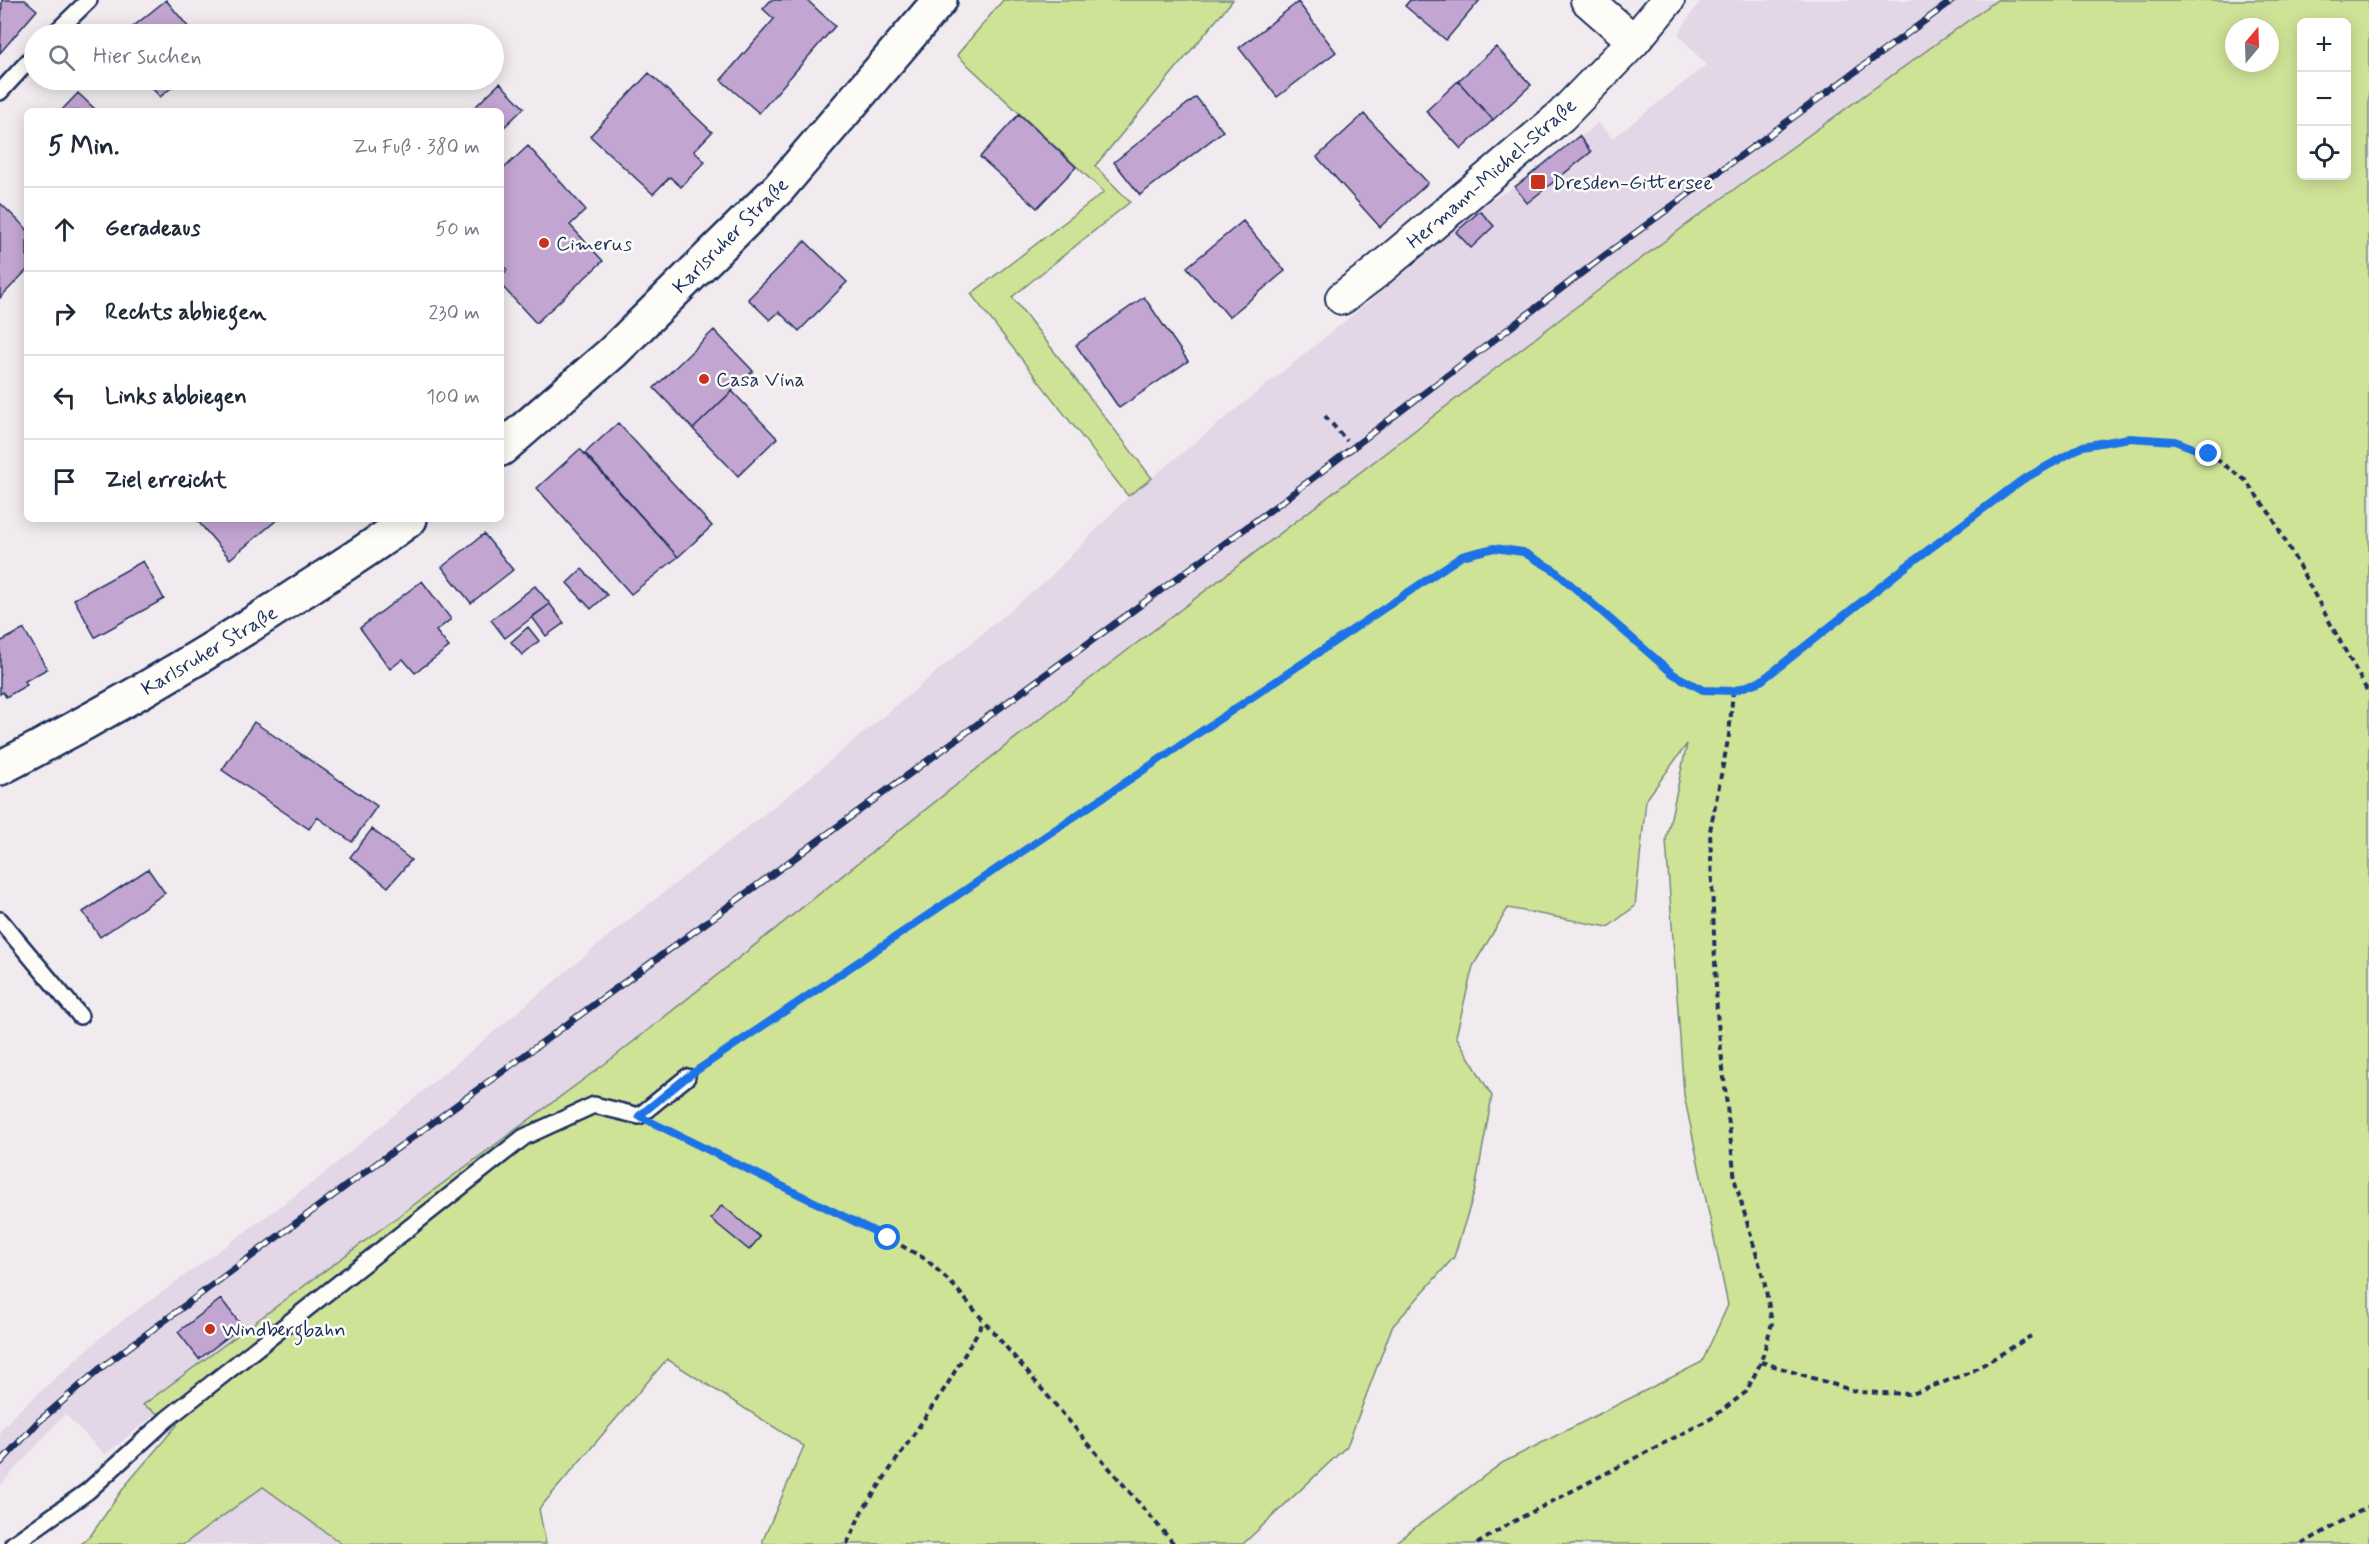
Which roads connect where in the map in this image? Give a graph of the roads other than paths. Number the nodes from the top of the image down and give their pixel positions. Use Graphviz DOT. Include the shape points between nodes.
graph roads {
  1 [pos="89,0"];
  2 [pos="940,0"];
  3 [pos="1587,0"];
  4 [pos="1668,0"];
  5 [pos="64,24"];
  6 [pos="1634,41"];
  7 [pos="24,66"];
  8 [pos="0,92"];
  9 [pos="1342,298"];
  10 [pos="504,447"];
  11 [pos="406,522"];
  12 [pos="0,768"];
  13 [pos="0,920"];
  14 [pos="80,1016"];
  15 [pos="687,1077"];
  16 [pos="13,1544"];
  1 -- 5 [label="lane"];
  2 -- 10 [label="main road, Karlsruher Straße" via="779,188 613,352"];
  3 -- 6 [label="street"];
  4 -- 6 [label="street, Hermann-Michel-Straße"];
  6 -- 9 [label="street, Hermann-Michel-Straße" via="1561,116"];
  7 -- 8 [label="lane"];
  11 -- 12 [label="main road, Karlsruher Straße" via="229,640"];
  13 -- 14 [label="lane"];
  15 -- 16 [label="lane" via="639,1116 594,1105 524,1137 167,1419 88,1491"];
}
